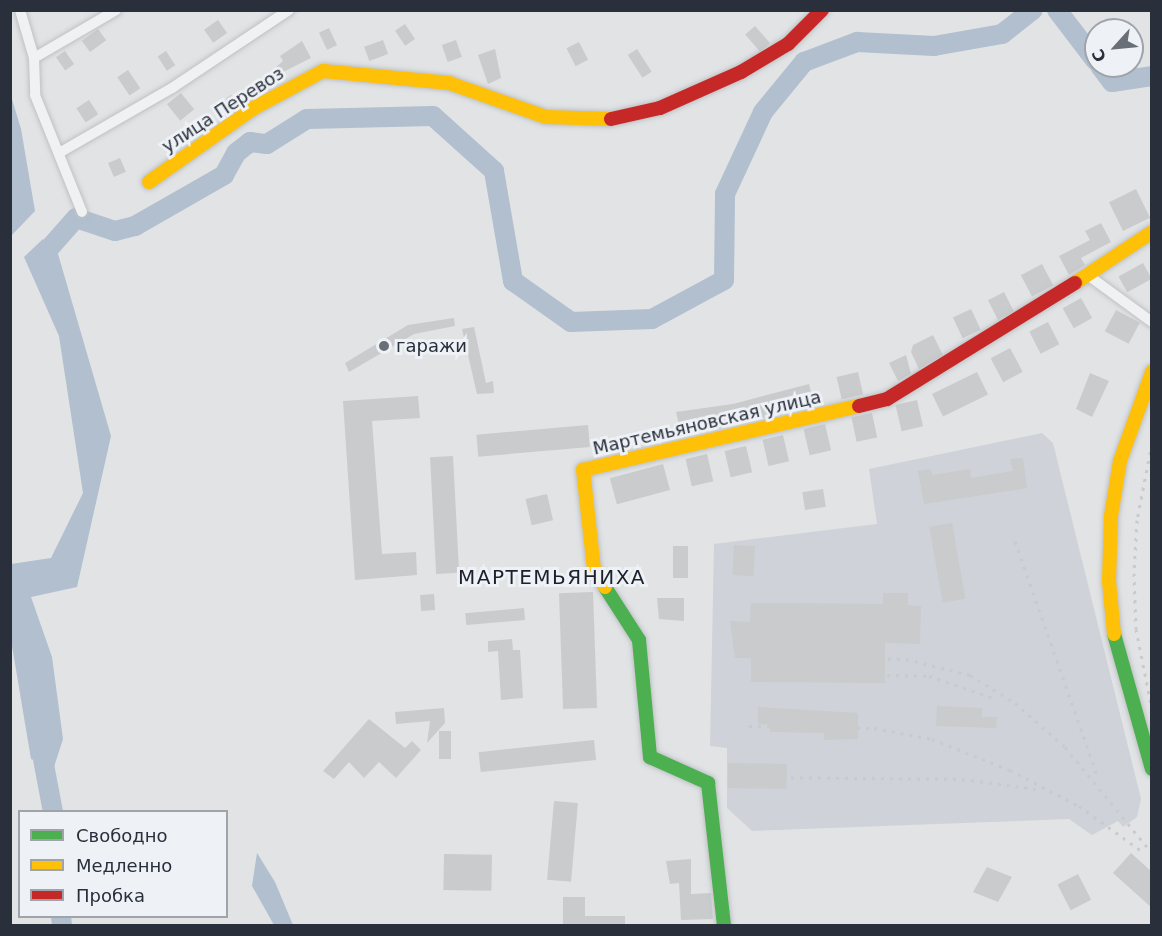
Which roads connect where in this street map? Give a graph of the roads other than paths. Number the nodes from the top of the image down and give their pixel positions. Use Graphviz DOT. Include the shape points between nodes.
graph roads {
  1 [pos="20,10"];
  2 [pos="116,10"];
  3 [pos="289,10"];
  4 [pos="822,10"];
  5 [pos="34,58"];
  6 [pos="59,153"];
  7 [pos="149,182"];
  8 [pos="82,212"];
  9 [pos="1152,232"];
  10 [pos="1089,276"];
  11 [pos="1152,322"];
  12 [pos="1152,372"];
  13 [pos="1152,769"];
  14 [pos="724,926"];
  1 -- 5 [label="street"];
  2 -- 5 [label="street"];
  3 -- 6 [label="street" via="172,88"];
  4 -- 7 [label="street, улица Перевоз" via="788,44 741,72 660,108 620,119 546,117 449,83 323,71 254,108"];
  5 -- 6 [label="street" via="35,95"];
  6 -- 8 [label="street" via="66,180"];
  9 -- 10 [label="street, Мартемьяновская улица"];
  10 -- 11 [label="street"];
  10 -- 14 [label="street, Мартемьяновская улица" via="887,399 583,470 594,569 639,640 650,757 708,783"];
  12 -- 13 [label="street" via="1120,461 1111,516 1109,581 1115,644"];
}
